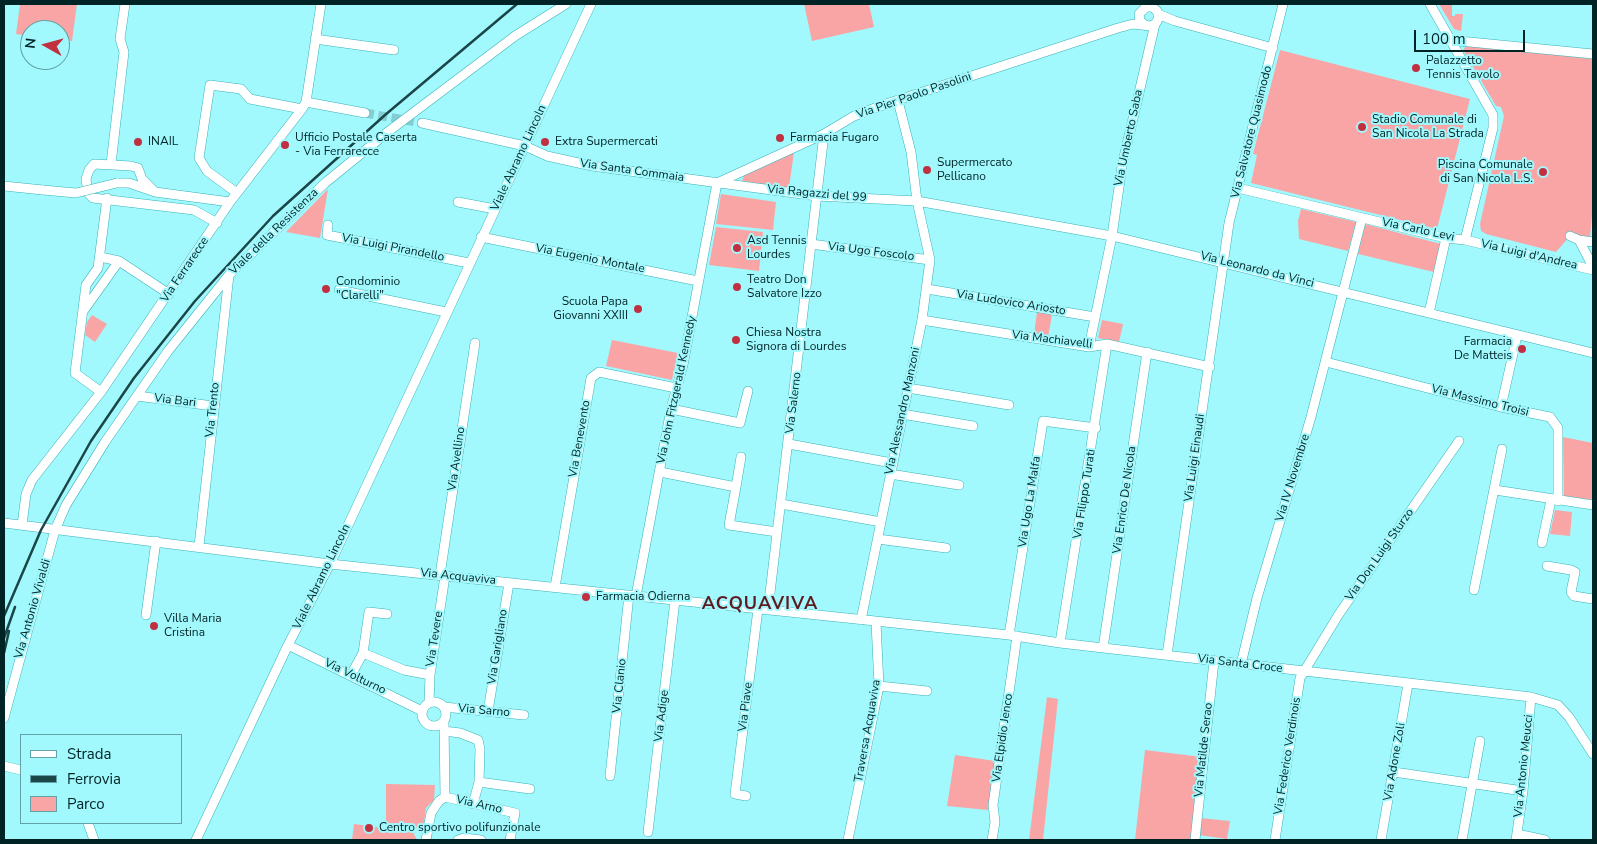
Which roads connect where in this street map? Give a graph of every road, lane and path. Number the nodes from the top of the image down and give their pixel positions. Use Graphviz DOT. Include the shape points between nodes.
graph roads {
  1 [pos="125,4"];
  2 [pos="321,4"];
  3 [pos="566,4"];
  4 [pos="592,4"];
  5 [pos="1283,4"];
  6 [pos="1430,4"];
  7 [pos="1145,7"];
  8 [pos="1154,18"];
  9 [pos="1118,28"];
  10 [pos="315,39"];
  11 [pos="1449,40"];
  12 [pos="1273,48"];
  13 [pos="394,50"];
  14 [pos="1593,54"];
  15 [pos="898,101"];
  16 [pos="304,106"];
  17 [pos="365,114"];
  18 [pos="422,123"];
  19 [pos="824,134"];
  20 [pos="522,150"];
  21 [pos="111,164"];
  22 [pos="136,183"];
  23 [pos="717,183"];
  24 [pos="4,186"];
  25 [pos="1238,188"];
  26 [pos="155,192"];
  27 [pos="237,193"];
  28 [pos="817,196"];
  29 [pos="107,198"];
  30 [pos="917,201"];
  31 [pos="230,202"];
  32 [pos="458,202"];
  33 [pos="153,204"];
  34 [pos="495,209"];
  35 [pos="1362,218"];
  36 [pos="217,223"];
  37 [pos="328,225"];
  38 [pos="1593,235"];
  39 [pos="1112,236"];
  40 [pos="481,237"];
  41 [pos="1446,238"];
  42 [pos="1465,240"];
  43 [pos="1593,242"];
  44 [pos="811,244"];
  45 [pos="100,257"];
  46 [pos="930,260"];
  47 [pos="119,261"];
  48 [pos="1224,261"];
  49 [pos="469,263"];
  50 [pos="1593,268"];
  51 [pos="229,275"];
  52 [pos="698,281"];
  53 [pos="927,289"];
  54 [pos="340,290"];
  55 [pos="1344,291"];
  56 [pos="169,294"];
  57 [pos="83,312"];
  58 [pos="446,312"];
  59 [pos="1429,313"];
  60 [pos="1095,317"];
  61 [pos="922,320"];
  62 [pos="1517,336"];
  63 [pos="474,343"];
  64 [pos="1107,344"];
  65 [pos="1090,347"];
  66 [pos="1147,352"];
  67 [pos="1593,353"];
  68 [pos="1326,362"];
  69 [pos="1210,366"];
  70 [pos="676,388"];
  71 [pos="908,388"];
  72 [pos="748,391"];
  73 [pos="101,392"];
  74 [pos="137,396"];
  75 [pos="1009,405"];
  76 [pos="213,406"];
  77 [pos="1501,407"];
  78 [pos="671,409"];
  79 [pos="902,414"];
  80 [pos="973,426"];
  81 [pos="1096,428"];
  82 [pos="1459,441"];
  83 [pos="789,444"];
  84 [pos="1502,449"];
  85 [pos="740,457"];
  86 [pos="892,463"];
  87 [pos="660,472"];
  88 [pos="890,474"];
  89 [pos="959,485"];
  90 [pos="736,487"];
  91 [pos="1495,490"];
  92 [pos="1555,500"];
  93 [pos="781,504"];
  94 [pos="1593,506"];
  95 [pos="881,522"];
  96 [pos="4,523"];
  97 [pos="22,525"];
  98 [pos="56,530"];
  99 [pos="777,532"];
  100 [pos="878,539"];
  101 [pos="156,541"];
  102 [pos="1542,543"];
  103 [pos="199,546"];
  104 [pos="946,548"];
  105 [pos="330,564"];
  106 [pos="1546,566"];
  107 [pos="442,575"];
  108 [pos="509,583"];
  109 [pos="555,588"];
  110 [pos="1474,590"];
  111 [pos="632,596"];
  112 [pos="675,600"];
  113 [pos="1593,600"];
  114 [pos="758,609"];
  115 [pos="768,610"];
  116 [pos="387,614"];
  117 [pos="146,616"];
  118 [pos="861,620"];
  119 [pos="876,622"];
  120 [pos="1013,636"];
  121 [pos="1060,644"];
  122 [pos="288,645"];
  123 [pos="1103,648"];
  124 [pos="362,653"];
  125 [pos="1167,655"];
  126 [pos="1214,661"];
  127 [pos="1241,664"];
  128 [pos="1304,672"];
  129 [pos="351,675"];
  130 [pos="430,675"];
  131 [pos="1408,684"];
  132 [pos="879,686"];
  133 [pos="927,691"];
  134 [pos="1531,697"];
  135 [pos="426,707"];
  136 [pos="444,707"];
  137 [pos="488,711"];
  138 [pos="524,715"];
  139 [pos="4,718"];
  140 [pos="444,726"];
  141 [pos="1480,741"];
  142 [pos="1593,754"];
  143 [pos="4,766"];
  144 [pos="20,770"];
  145 [pos="1394,772"];
  146 [pos="610,776"];
  147 [pos="479,782"];
  148 [pos="1472,784"];
  149 [pos="530,789"];
  150 [pos="1523,791"];
  151 [pos="746,796"];
  152 [pos="445,797"];
  153 [pos="473,804"];
  154 [pos="88,824"];
  155 [pos="648,832"];
  156 [pos="1516,837"];
  157 [pos="94,840"];
  158 [pos="196,840"];
  159 [pos="426,840"];
  160 [pos="458,840"];
  161 [pos="481,840"];
  162 [pos="510,840"];
  163 [pos="848,840"];
  164 [pos="992,840"];
  165 [pos="1195,840"];
  166 [pos="1275,840"];
  167 [pos="1381,840"];
  168 [pos="1462,840"];
  169 [pos="1545,840"];
  1 -- 21 [label="street" via="120,39 124,52"];
  2 -- 10 [label="street, Via Ferrarecce"];
  3 -- 51 [label="street, Viale della Resistenza" via="515,36 324,183"];
  4 -- 20 [label="street, Viale Abramo Lincoln"];
  5 -- 12 [label="street, Via Salvatore Quasimodo"];
  6 -- 11 [label="street, Via Carlo Levi"];
  7 -- 8 [label="street" via="1152,7"];
  7 -- 8 [label="street, Via Umberto Saba" via="1140,20"];
  7 -- 9 [label="street, Via Pier Paolo Pasolini"];
  8 -- 9 [label="street, Via Pier Paolo Pasolini"];
  8 -- 12 [label="street"];
  8 -- 39 [label="street, Via Umberto Saba" via="1122,166"];
  9 -- 15 [label="street, Via Pier Paolo Pasolini"];
  10 -- 13 [label="street"];
  10 -- 16 [label="street, Via Ferrarecce"];
  11 -- 14 [label="street"];
  11 -- 42 [label="street, Via Carlo Levi" via="1493,115 1493,128"];
  12 -- 25 [label="street, Via Salvatore Quasimodo"];
  15 -- 19 [label="street, Via Pier Paolo Pasolini" via="854,116"];
  15 -- 30 [label="street, Via Alessandro Manzoni" via="911,152"];
  16 -- 17 [label="street"];
  16 -- 27 [label="street, Via Ferrarecce"];
  16 -- 27 [label="street" via="250,99 241,89 210,85 199,158 207,172"];
  18 -- 20 [label="street, Via Santa Commaia" via="513,143"];
  19 -- 23 [label="street, Via Pier Paolo Pasolini"];
  19 -- 28 [label="street, Via Salerno"];
  20 -- 23 [label="street, Via Santa Commaia" via="592,166"];
  20 -- 34 [label="street, Viale Abramo Lincoln"];
  21 -- 22 [label="street" via="138,168"];
  21 -- 29 [label="street" via="94,164 86,179 88,193 94,198"];
  22 -- 24 [label="street, bridge" via="117,183 76,193"];
  22 -- 26 [label="street"];
  22 -- 33 [label="street"];
  23 -- 28 [label="street, Via Ragazzi del 99"];
  23 -- 52 [label="street, Via John Fitzgerald Kennedy"];
  25 -- 35 [label="street, Via Carlo Levi"];
  25 -- 48 [label="street, Via Salvatore Quasimodo"];
  26 -- 31 [label="street"];
  26 -- 33 [label="street"];
  27 -- 31 [label="street, Via Ferrarecce"];
  28 -- 30 [label="street, Via Ragazzi del 99"];
  28 -- 44 [label="street, Via Salerno"];
  29 -- 33 [label="street"];
  29 -- 45 [label="street"];
  30 -- 39 [label="street, Via Leonardo da Vinci"];
  30 -- 46 [label="street, Via Alessandro Manzoni"];
  31 -- 36 [label="street, Via Ferrarecce"];
  32 -- 34 [label="street"];
  33 -- 36 [label="street" via="194,210"];
  34 -- 40 [label="street, Viale Abramo Lincoln"];
  35 -- 41 [label="street, Via Carlo Levi"];
  35 -- 55 [label="street, Via IV Novembre"];
  36 -- 56 [label="street, Via Ferrarecce"];
  37 -- 49 [label="street, Via Luigi Pirandello" via="327,235"];
  38 -- 43 [label="street"];
  39 -- 48 [label="street, Via Leonardo da Vinci"];
  39 -- 60 [label="street, Via Umberto Saba"];
  40 -- 49 [label="street, Viale Abramo Lincoln"];
  40 -- 52 [label="street, Via Eugenio Montale"];
  41 -- 42 [label="street, Via Carlo Levi"];
  41 -- 59 [label="street"];
  42 -- 50 [label="street, Via Luigi d'Andrea"];
  43 -- 50 [label="street, Via Luigi d'Andrea" via="1575,238"];
  44 -- 46 [label="street, Via Ugo Foscolo"];
  44 -- 83 [label="street, Via Salerno"];
  45 -- 47 [label="street"];
  45 -- 57 [label="street" via="98,268 86,285"];
  46 -- 53 [label="street, Via Alessandro Manzoni"];
  47 -- 56 [label="street"];
  47 -- 57 [label="street"];
  48 -- 55 [label="street, Via Leonardo da Vinci"];
  48 -- 69 [label="street, Via Luigi Einaudi"];
  49 -- 58 [label="street, Viale Abramo Lincoln"];
  51 -- 74 [label="street, Viale della Resistenza" via="168,350"];
  51 -- 76 [label="street, Via Trento"];
  52 -- 70 [label="street, Via John Fitzgerald Kennedy"];
  53 -- 60 [label="street, Via Ludovico Ariosto"];
  53 -- 61 [label="street, Via Alessandro Manzoni"];
  54 -- 58 [label="street"];
  55 -- 59 [label="street, Via Leonardo da Vinci"];
  55 -- 68 [label="street, Via IV Novembre"];
  56 -- 73 [label="street, Via Ferrarecce"];
  57 -- 73 [label="street" via="75,373"];
  58 -- 105 [label="street, Viale Abramo Lincoln"];
  59 -- 62 [label="street, Via Leonardo da Vinci"];
  60 -- 65 [label="street, Via Umberto Saba"];
  61 -- 65 [label="street, Via Machiavelli"];
  61 -- 71 [label="street, Via Alessandro Manzoni"];
  62 -- 67 [label="street, Via Leonardo da Vinci"];
  62 -- 77 [label="street"];
  63 -- 107 [label="street, Via Avellino"];
  64 -- 65 [label="street, Via Machiavelli"];
  64 -- 66 [label="street, Via Machiavelli"];
  64 -- 81 [label="street, Via Filippo Turati"];
  66 -- 69 [label="street, Via Machiavelli"];
  66 -- 123 [label="street, Via Enrico De Nicola"];
  68 -- 77 [label="street, Via Massimo Troisi"];
  68 -- 127 [label="street, Via IV Novembre"];
  69 -- 125 [label="street, Via Luigi Einaudi"];
  70 -- 78 [label="street, Via John Fitzgerald Kennedy"];
  70 -- 109 [label="street, Via Benevento" via="599,372 591,378"];
  71 -- 75 [label="street"];
  71 -- 79 [label="street, Via Alessandro Manzoni"];
  72 -- 78 [label="street" via="740,423"];
  73 -- 97 [label="street, Via Ferrarecce" via="32,480 26,494"];
  74 -- 76 [label="street, Via Bari"];
  74 -- 98 [label="street, Viale della Resistenza" via="66,505"];
  76 -- 103 [label="street, Via Trento"];
  77 -- 92 [label="street, Via Massimo Troisi" via="1550,417 1554,421 1558,428"];
  78 -- 87 [label="street, Via John Fitzgerald Kennedy"];
  79 -- 80 [label="street"];
  79 -- 86 [label="street, Via Alessandro Manzoni"];
  81 -- 120 [label="street, Via Ugo La Malfa" via="1043,421"];
  81 -- 121 [label="street, Via Filippo Turati"];
  82 -- 128 [label="street, Via Don Luigi Sturzo" via="1339,614"];
  83 -- 86 [label="street"];
  83 -- 93 [label="street, Via Salerno"];
  84 -- 91 [label="street"];
  85 -- 90 [label="street"];
  86 -- 88 [label="street, Via Alessandro Manzoni"];
  87 -- 90 [label="street"];
  87 -- 111 [label="street, Via John Fitzgerald Kennedy"];
  88 -- 89 [label="street"];
  88 -- 95 [label="street, Via Alessandro Manzoni"];
  90 -- 99 [label="street" via="729,525"];
  91 -- 92 [label="street"];
  91 -- 110 [label="street"];
  92 -- 94 [label="street"];
  92 -- 102 [label="street"];
  93 -- 95 [label="street"];
  93 -- 99 [label="street, Via Salerno"];
  95 -- 100 [label="street, Via Alessandro Manzoni"];
  96 -- 97 [label="street, Via Acquaviva"];
  97 -- 98 [label="street, Via Acquaviva"];
  98 -- 101 [label="street, Via Acquaviva"];
  98 -- 139 [label="street, Via Antonio Vivaldi"];
  99 -- 115 [label="street, Via Salerno"];
  100 -- 104 [label="street"];
  100 -- 118 [label="street, Via Alessandro Manzoni"];
  101 -- 103 [label="street, Via Acquaviva"];
  101 -- 117 [label="street"];
  103 -- 105 [label="street, Via Acquaviva"];
  105 -- 107 [label="street, Via Acquaviva"];
  105 -- 122 [label="street, Viale Abramo Lincoln"];
  106 -- 113 [label="street" via="1575,572 1571,592 1574,596"];
  107 -- 108 [label="street, Via Acquaviva"];
  107 -- 130 [label="street, Via Tevere"];
  108 -- 109 [label="street, Via Acquaviva"];
  108 -- 137 [label="street, Via Garigliano"];
  109 -- 111 [label="street, Via Acquaviva"];
  111 -- 112 [label="street, Via Acquaviva"];
  111 -- 146 [label="street, Via Clanio"];
  112 -- 114 [label="street, Via Acquaviva"];
  112 -- 155 [label="street, Via Adige"];
  114 -- 115 [label="street, Via Acquaviva"];
  114 -- 151 [label="street, Via Piave" via="735,794"];
  115 -- 118 [label="street, Via Acquaviva"];
  116 -- 124 [label="street" via="369,612"];
  118 -- 119 [label="street, Via Santa Croce"];
  119 -- 120 [label="street, Via Santa Croce"];
  119 -- 132 [label="street, Traversa Acquaviva"];
  120 -- 121 [label="street, Via Santa Croce"];
  120 -- 164 [label="street, Via Elpidio Jenco" via="993,805"];
  121 -- 123 [label="street, Via Santa Croce"];
  122 -- 129 [label="street, Via Volturno"];
  122 -- 158 [label="street, Viale Abramo Lincoln"];
  123 -- 125 [label="street, Via Santa Croce"];
  124 -- 129 [label="street"];
  124 -- 130 [label="street" via="404,670"];
  125 -- 126 [label="street, Via Santa Croce"];
  126 -- 127 [label="street, Via Santa Croce"];
  126 -- 165 [label="street, Via Matilde Serao"];
  127 -- 128 [label="street, Via Santa Croce"];
  128 -- 131 [label="street, Via Santa Croce"];
  128 -- 166 [label="street, Via Federico Verdinois" via="1300,678"];
  129 -- 135 [label="street, Via Volturno"];
  130 -- 135 [label="street, Via Tevere"];
  131 -- 134 [label="street, Via Santa Croce"];
  131 -- 145 [label="street, Via Adone Zoli"];
  132 -- 133 [label="street"];
  132 -- 163 [label="street, Traversa Acquaviva"];
  134 -- 142 [label="street, Via Santa Croce" via="1558,705"];
  134 -- 150 [label="street, Via Antonio Meucci"];
  135 -- 136 [label="street" via="439,703"];
  135 -- 140 [label="street" via="422,718 427,724"];
  136 -- 137 [label="street, Via Sarno"];
  136 -- 140 [label="street"];
  137 -- 138 [label="street, Via Sarno"];
  140 -- 147 [label="street" via="478,740"];
  140 -- 152 [label="street, Via Arno"];
  141 -- 148 [label="street"];
  143 -- 144 [label="street"];
  145 -- 148 [label="street"];
  145 -- 167 [label="street, Via Adone Zoli"];
  147 -- 149 [label="street"];
  147 -- 153 [label="street"];
  148 -- 150 [label="street"];
  148 -- 168 [label="street"];
  150 -- 156 [label="street, Via Antonio Meucci"];
  152 -- 153 [label="street, Via Arno"];
  152 -- 159 [label="street, Via Arno" via="430,813"];
  153 -- 162 [label="street, Via Arno" via="515,813"];
  154 -- 157 [label="street"];
  156 -- 169 [label="street, Via Antonio Meucci"];
  160 -- 161 [label="street"];
}
